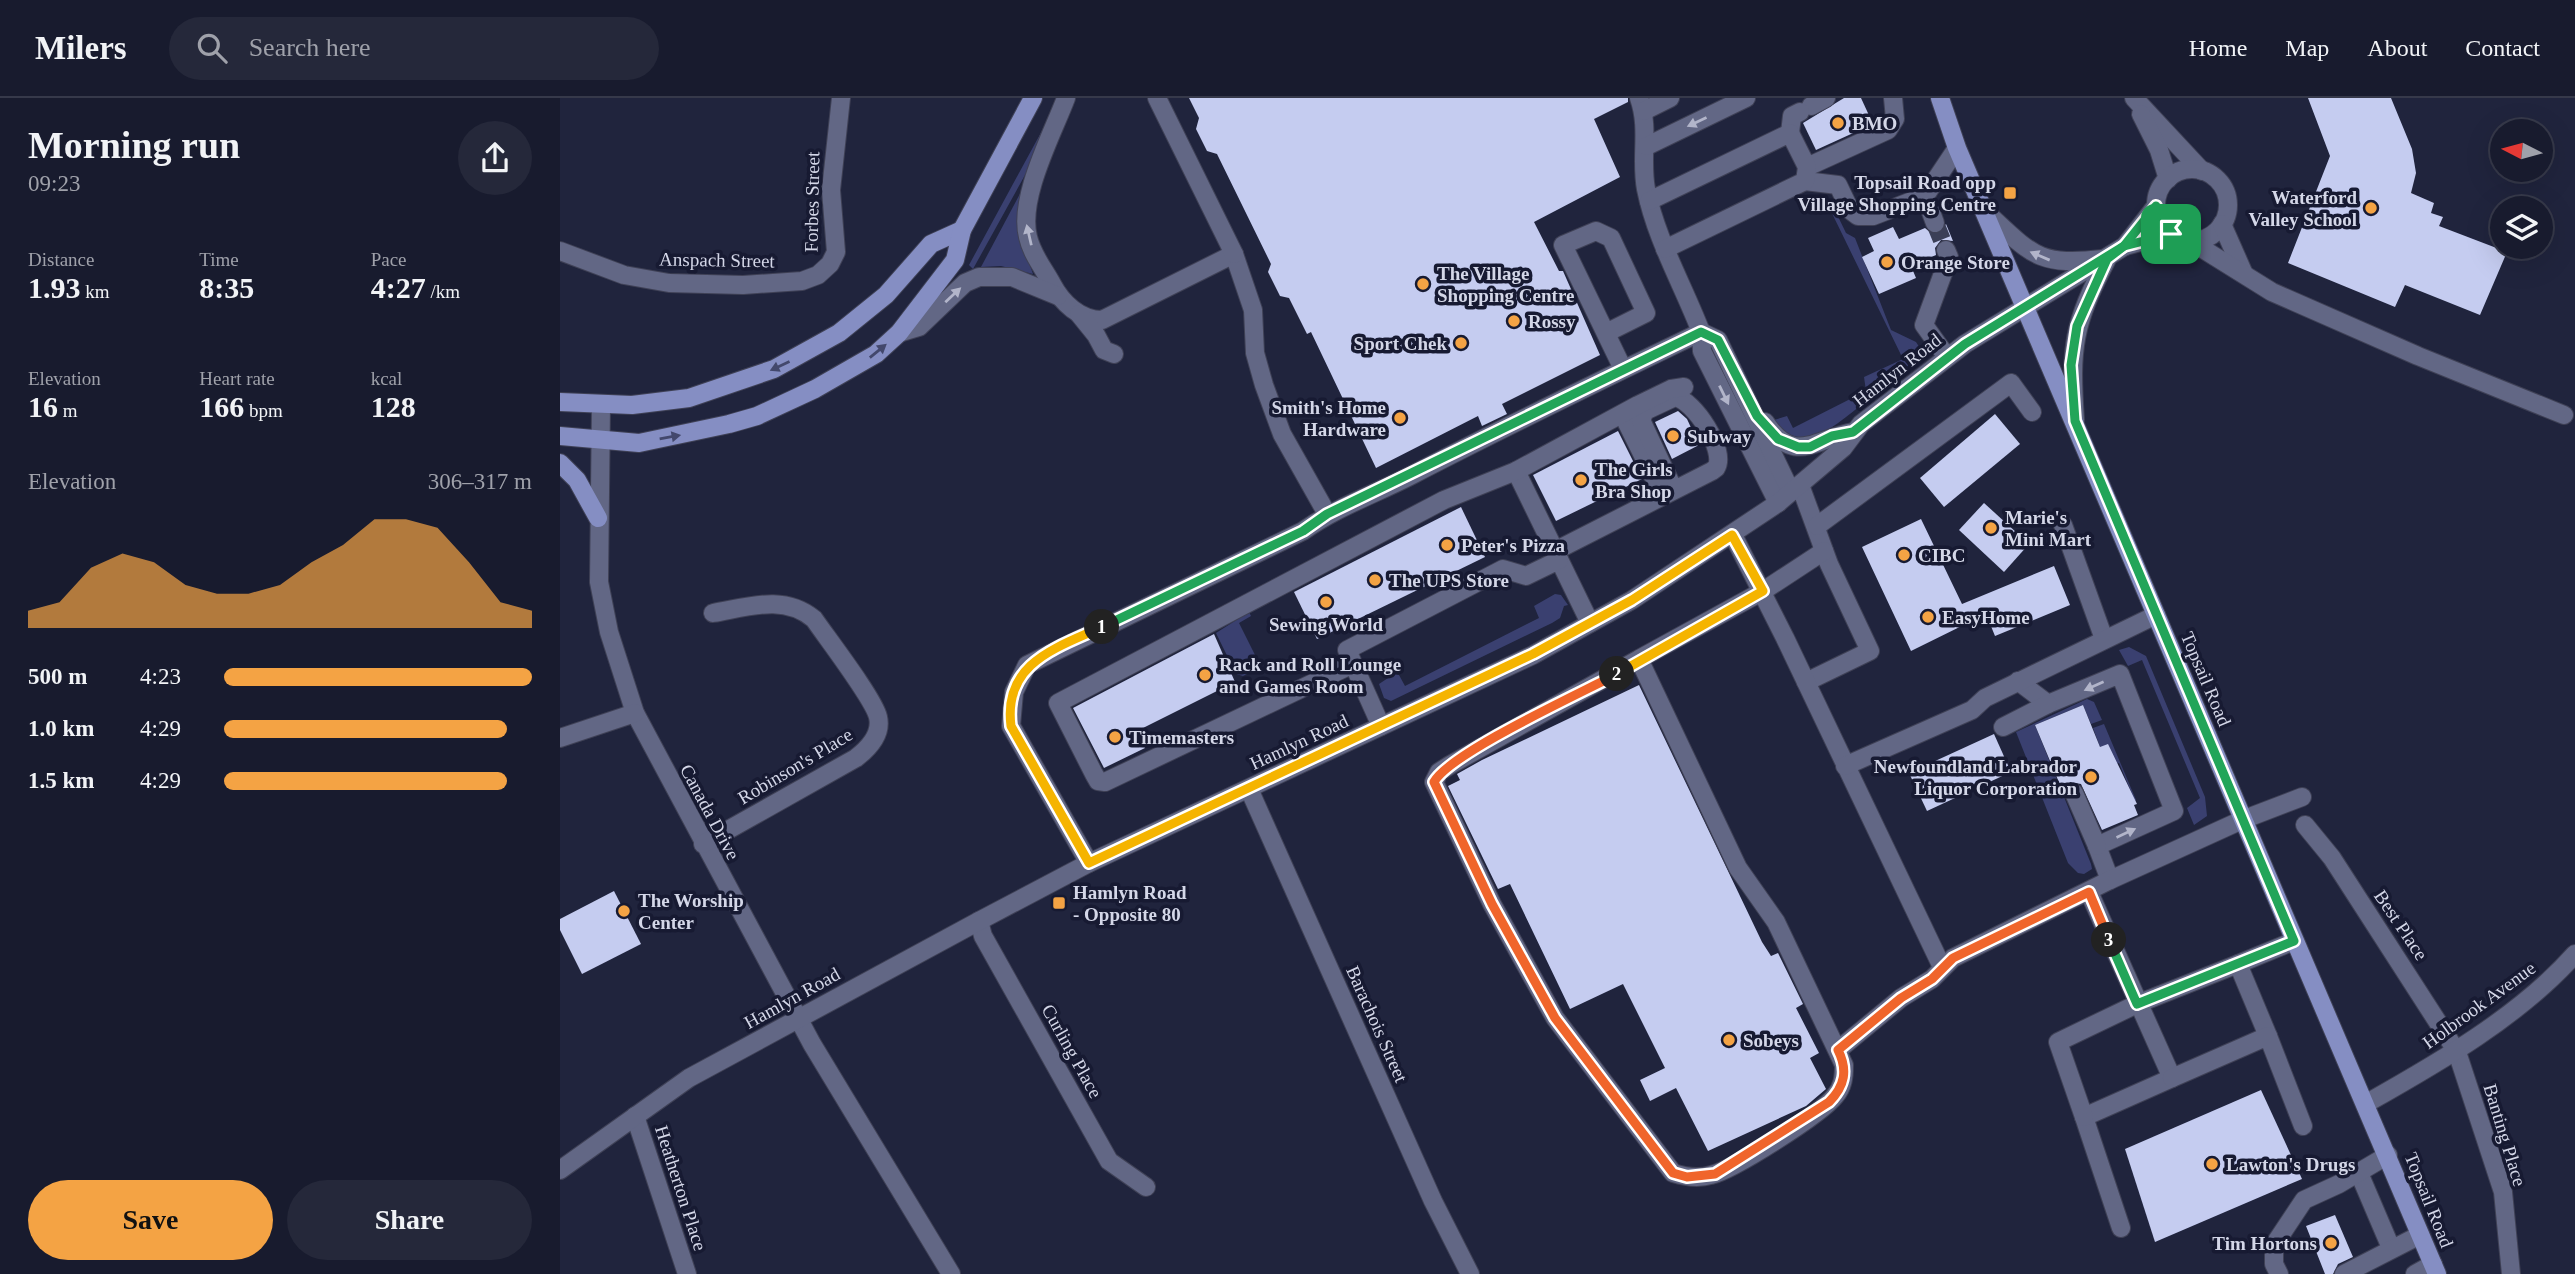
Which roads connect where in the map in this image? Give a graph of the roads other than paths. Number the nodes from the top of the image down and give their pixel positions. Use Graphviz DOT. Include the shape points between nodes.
graph roads {
  1 [pos="1034,98"];
  2 [pos="1066,98"];
  3 [pos="1157,98"];
  4 [pos="1670,98"];
  5 [pos="1746,98"];
  6 [pos="1894,98"];
  7 [pos="1940,98"];
  8 [pos="2134,98"];
  9 [pos="836,99"];
  10 [pos="1642,104"];
  11 [pos="1812,105"];
  12 [pos="1790,133"];
  13 [pos="1647,146"];
  14 [pos="1957,148"];
  15 [pos="2202,171"];
  16 [pos="1806,174"];
  17 [pos="2168,179"];
  18 [pos="1925,196"];
  19 [pos="1648,201"];
  20 [pos="2156,206"];
  21 [pos="1988,214"];
  22 [pos="1936,223"];
  23 [pos="2222,224"];
  24 [pos="962,230"];
  25 [pos="2171,234"];
  26 [pos="2190,241"];
  27 [pos="2124,246"];
  28 [pos="1665,249"];
  29 [pos="1946,250"];
  30 [pos="560,251"];
  31 [pos="1234,254"];
  32 [pos="2107,259"];
  33 [pos="830,264"];
  34 [pos="2244,274"];
  35 [pos="1058,296"];
  36 [pos="2026,309"];
  37 [pos="1079,314"];
  38 [pos="1701,332"];
  39 [pos="899,333"];
  40 [pos="1606,333"];
  41 [pos="1114,354"];
  42 [pos="1947,357"];
  43 [pos="1623,369"];
  44 [pos="1684,387"];
  45 [pos="560,402"];
  46 [pos="601,404"];
  47 [pos="2032,412"];
  48 [pos="1623,415"];
  49 [pos="2564,415"];
  50 [pos="1757,416"];
  51 [pos="2075,421"];
  52 [pos="1853,432"];
  53 [pos="560,436"];
  54 [pos="602,440"];
  55 [pos="560,463"];
  56 [pos="1516,471"];
  57 [pos="1669,493"];
  58 [pos="1790,493"];
  59 [pos="1327,514"];
  60 [pos="598,518"];
  61 [pos="2063,525"];
  62 [pos="1817,526"];
  63 [pos="1732,535"];
  64 [pos="1824,551"];
  65 [pos="1557,556"];
  66 [pos="1763,591"];
  67 [pos="713,614"];
  68 [pos="2156,615"];
  69 [pos="1590,623"];
  70 [pos="2104,639"];
  71 [pos="1639,659"];
  72 [pos="1353,664"];
  73 [pos="2018,681"];
  74 [pos="1806,682"];
  75 [pos="2048,704"];
  76 [pos="635,712"];
  77 [pos="1381,726"];
  78 [pos="2003,727"];
  79 [pos="560,738"];
  80 [pos="1844,766"];
  81 [pos="1249,789"];
  82 [pos="2074,793"];
  83 [pos="2302,797"];
  84 [pos="2242,820"];
  85 [pos="2305,825"];
  86 [pos="703,844"];
  87 [pos="2097,846"];
  88 [pos="1089,863"];
  89 [pos="2110,880"];
  90 [pos="2089,892"];
  91 [pos="979,921"];
  92 [pos="2294,941"];
  93 [pos="2575,954"];
  94 [pos="2238,964"];
  95 [pos="1942,967"];
  96 [pos="2137,1004"];
  97 [pos="799,1017"];
  98 [pos="2268,1036"];
  99 [pos="1838,1050"];
  100 [pos="2456,1052"];
  101 [pos="2172,1077"];
  102 [pos="2367,1103"];
  103 [pos="635,1116"];
  104 [pos="2084,1117"];
  105 [pos="2304,1126"];
  106 [pos="2388,1155"];
  107 [pos="560,1170"];
  108 [pos="2359,1173"];
  109 [pos="1146,1187"];
  110 [pos="2121,1228"];
  111 [pos="2420,1235"];
  112 [pos="2391,1248"];
  113 [pos="2435,1269"];
  114 [pos="687,1274"];
  115 [pos="951,1274"];
  116 [pos="1470,1274"];
  117 [pos="2279,1274"];
  118 [pos="2344,1274"];
  119 [pos="2415,1274"];
  120 [pos="2511,1274"];
  1 -- 24 [label="main road"];
  35 -- 2 [label="street, one-way" via="1028,237 1027,210"];
  3 -- 31 [label="street"];
  4 -- 10 [label="street"];
  5 -- 13 [label="street, one-way"];
  6 -- 16 [label="street" via="1895,119 1888,130"];
  7 -- 14 [label="main road, Topsail Road"];
  8 -- 15 [label="street"];
  8 -- 17 [label="street"];
  9 -- 33 [label="street, Forbes Street" via="831,190 836,245"];
  10 -- 13 [label="street"];
  11 -- 12 [label="street" via="1791,116"];
  12 -- 16 [label="street"];
  12 -- 19 [label="street"];
  13 -- 19 [label="street"];
  14 -- 18 [label="street"];
  14 -- 21 [label="main road, Topsail Road"];
  15 -- 17 [label="street" via="2184,170"];
  15 -- 23 [label="street" via="2224,189 2228,207"];
  16 -- 18 [label="street" via="1838,185 1858,216 1873,216"];
  16 -- 28 [label="street"];
  17 -- 20 [label="street"];
  18 -- 22 [label="street"];
  19 -- 28 [label="street"];
  20 -- 25 [label="street"];
  20 -- 27 [label="street"];
  32 -- 21 [label="street, one-way" via="2074,262 2034,255"];
  21 -- 36 [label="main road, Topsail Road"];
  23 -- 26 [label="street" via="2209,237"];
  23 -- 34 [label="street"];
  24 -- 39 [label="main road" via="955,260"];
  24 -- 46 [label="main road, one-way" via="932,244 886,295 839,333 774,369 689,398"];
  25 -- 26 [label="street"];
  25 -- 27 [label="street"];
  26 -- 34 [label="street"];
  27 -- 32 [label="street, Hamlyn Road"];
  28 -- 38 [label="street"];
  29 -- 42 [label="street" via="1949,257 1924,325"];
  30 -- 33 [label="street, Anspach Street" via="624,275 692,284 802,281"];
  31 -- 37 [label="street" via="1102,320"];
  31 -- 59 [label="street" via="1253,310 1261,378 1282,434"];
  32 -- 36 [label="street, Hamlyn Road"];
  32 -- 51 [label="street" via="2085,304 2072,348"];
  34 -- 49 [label="street" via="2272,292"];
  35 -- 37 [label="street"];
  39 -- 35 [label="street, one-way" via="919,327 965,283 979,276 1012,277"];
  36 -- 42 [label="street, Hamlyn Road"];
  36 -- 51 [label="main road, Topsail Road"];
  37 -- 41 [label="street" via="1104,350"];
  38 -- 43 [label="street"];
  38 -- 50 [label="street" via="1718,340"];
  38 -- 58 [label="street, one-way" via="1702,351"];
  54 -- 39 [label="main road, one-way" via="639,443 757,416 849,371"];
  40 -- 40 [label="street" via="1563,245 1590,232 1611,238 1646,313"];
  40 -- 43 [label="street"];
  42 -- 52 [label="street, Hamlyn Road"];
  43 -- 59 [label="street"];
  44 -- 48 [label="street" via="1671,389"];
  45 -- 46 [label="main road"];
  46 -- 54 [label="street, Canada Drive"];
  47 -- 62 [label="street" via="2011,383"];
  48 -- 56 [label="street"];
  48 -- 57 [label="street"];
  50 -- 52 [label="street" via="1778,439 1798,447"];
  50 -- 58 [label="street"];
  51 -- 68 [label="main road, Topsail Road"];
  52 -- 58 [label="street, Hamlyn Road" via="1843,448"];
  53 -- 54 [label="main road"];
  54 -- 60 [label="street, Canada Drive"];
  55 -- 60 [label="main road" via="577,480"];
  56 -- 65 [label="street"];
  56 -- 72 [label="street" via="1444,500 1058,703 1098,781 1105,782"];
  57 -- 57 [label="street" via="1712,471 1720,458 1688,400 1669,398 1645,411 1641,420"];
  57 -- 65 [label="street"];
  58 -- 62 [label="street"];
  58 -- 63 [label="street, Hamlyn Road"];
  59 -- 88 [label="street" via="1303,531 1027,665 1014,692 1011,726"];
  60 -- 76 [label="street, Canada Drive" via="603,609"];
  61 -- 70 [label="street"];
  62 -- 64 [label="street"];
  63 -- 66 [label="street"];
  63 -- 69 [label="street, Hamlyn Road"];
  64 -- 66 [label="street"];
  64 -- 74 [label="street" via="1870,651"];
  65 -- 69 [label="street"];
  65 -- 72 [label="street" via="1526,576 1503,569 1347,650"];
  66 -- 71 [label="street"];
  66 -- 74 [label="street"];
  67 -- 86 [label="street, Robinson's Place" via="771,603 806,612 874,708 878,730 866,751 856,758"];
  68 -- 70 [label="street"];
  68 -- 84 [label="main road, Topsail Road"];
  69 -- 77 [label="street, Hamlyn Road"];
  70 -- 73 [label="street"];
  71 -- 99 [label="street" via="1738,868 1776,922"];
  71 -- 99 [label="street" via="1439,772 1436,789 1492,904 1555,1018 1673,1173 1687,1177 1715,1174 1823,1107 1842,1085 1844,1065"];
  72 -- 77 [label="street"];
  73 -- 75 [label="street"];
  73 -- 80 [label="street" via="1972,710"];
  74 -- 80 [label="street"];
  75 -- 78 [label="street"];
  87 -- 75 [label="street, one-way" via="2174,811 2120,674"];
  76 -- 79 [label="street"];
  76 -- 86 [label="street, Canada Drive"];
  77 -- 81 [label="street, Hamlyn Road"];
  80 -- 95 [label="street"];
  81 -- 88 [label="street, Hamlyn Road"];
  81 -- 116 [label="street, Barachois Street"];
  82 -- 87 [label="street"];
  83 -- 84 [label="street"];
  84 -- 89 [label="street"];
  84 -- 92 [label="main road, Topsail Road"];
  85 -- 100 [label="street, Best Place" via="2332,858"];
  86 -- 97 [label="street, Canada Drive"];
  87 -- 89 [label="street"];
  88 -- 91 [label="street, Hamlyn Road"];
  89 -- 90 [label="street"];
  90 -- 95 [label="street"];
  90 -- 96 [label="street"];
  91 -- 97 [label="street, Hamlyn Road"];
  91 -- 109 [label="street, Curling Place" via="1109,1161"];
  92 -- 94 [label="street"];
  92 -- 102 [label="main road, Topsail Road"];
  93 -- 100 [label="street, Holbrook Avenue" via="2560,971"];
  94 -- 96 [label="street"];
  94 -- 98 [label="street"];
  95 -- 99 [label="street"];
  96 -- 101 [label="street"];
  96 -- 104 [label="street" via="2058,1042"];
  97 -- 103 [label="street, Hamlyn Road" via="689,1078"];
  97 -- 115 [label="street, Canada Drive" via="850,1111"];
  98 -- 101 [label="street"];
  98 -- 105 [label="street"];
  100 -- 102 [label="street, Holbrook Avenue"];
  100 -- 120 [label="street, Banting Place" via="2503,1192"];
  101 -- 104 [label="street"];
  102 -- 106 [label="main road, Topsail Road"];
  103 -- 107 [label="street, Hamlyn Road"];
  103 -- 114 [label="street, Heatherton Place"];
  104 -- 110 [label="street"];
  106 -- 108 [label="street"];
  106 -- 111 [label="main road, Topsail Road"];
  108 -- 112 [label="street"];
  108 -- 117 [label="street" via="2304,1200 2274,1245"];
  111 -- 112 [label="street"];
  111 -- 113 [label="main road, Topsail Road"];
  112 -- 118 [label="street"];
  113 -- 119 [label="street"];
}
